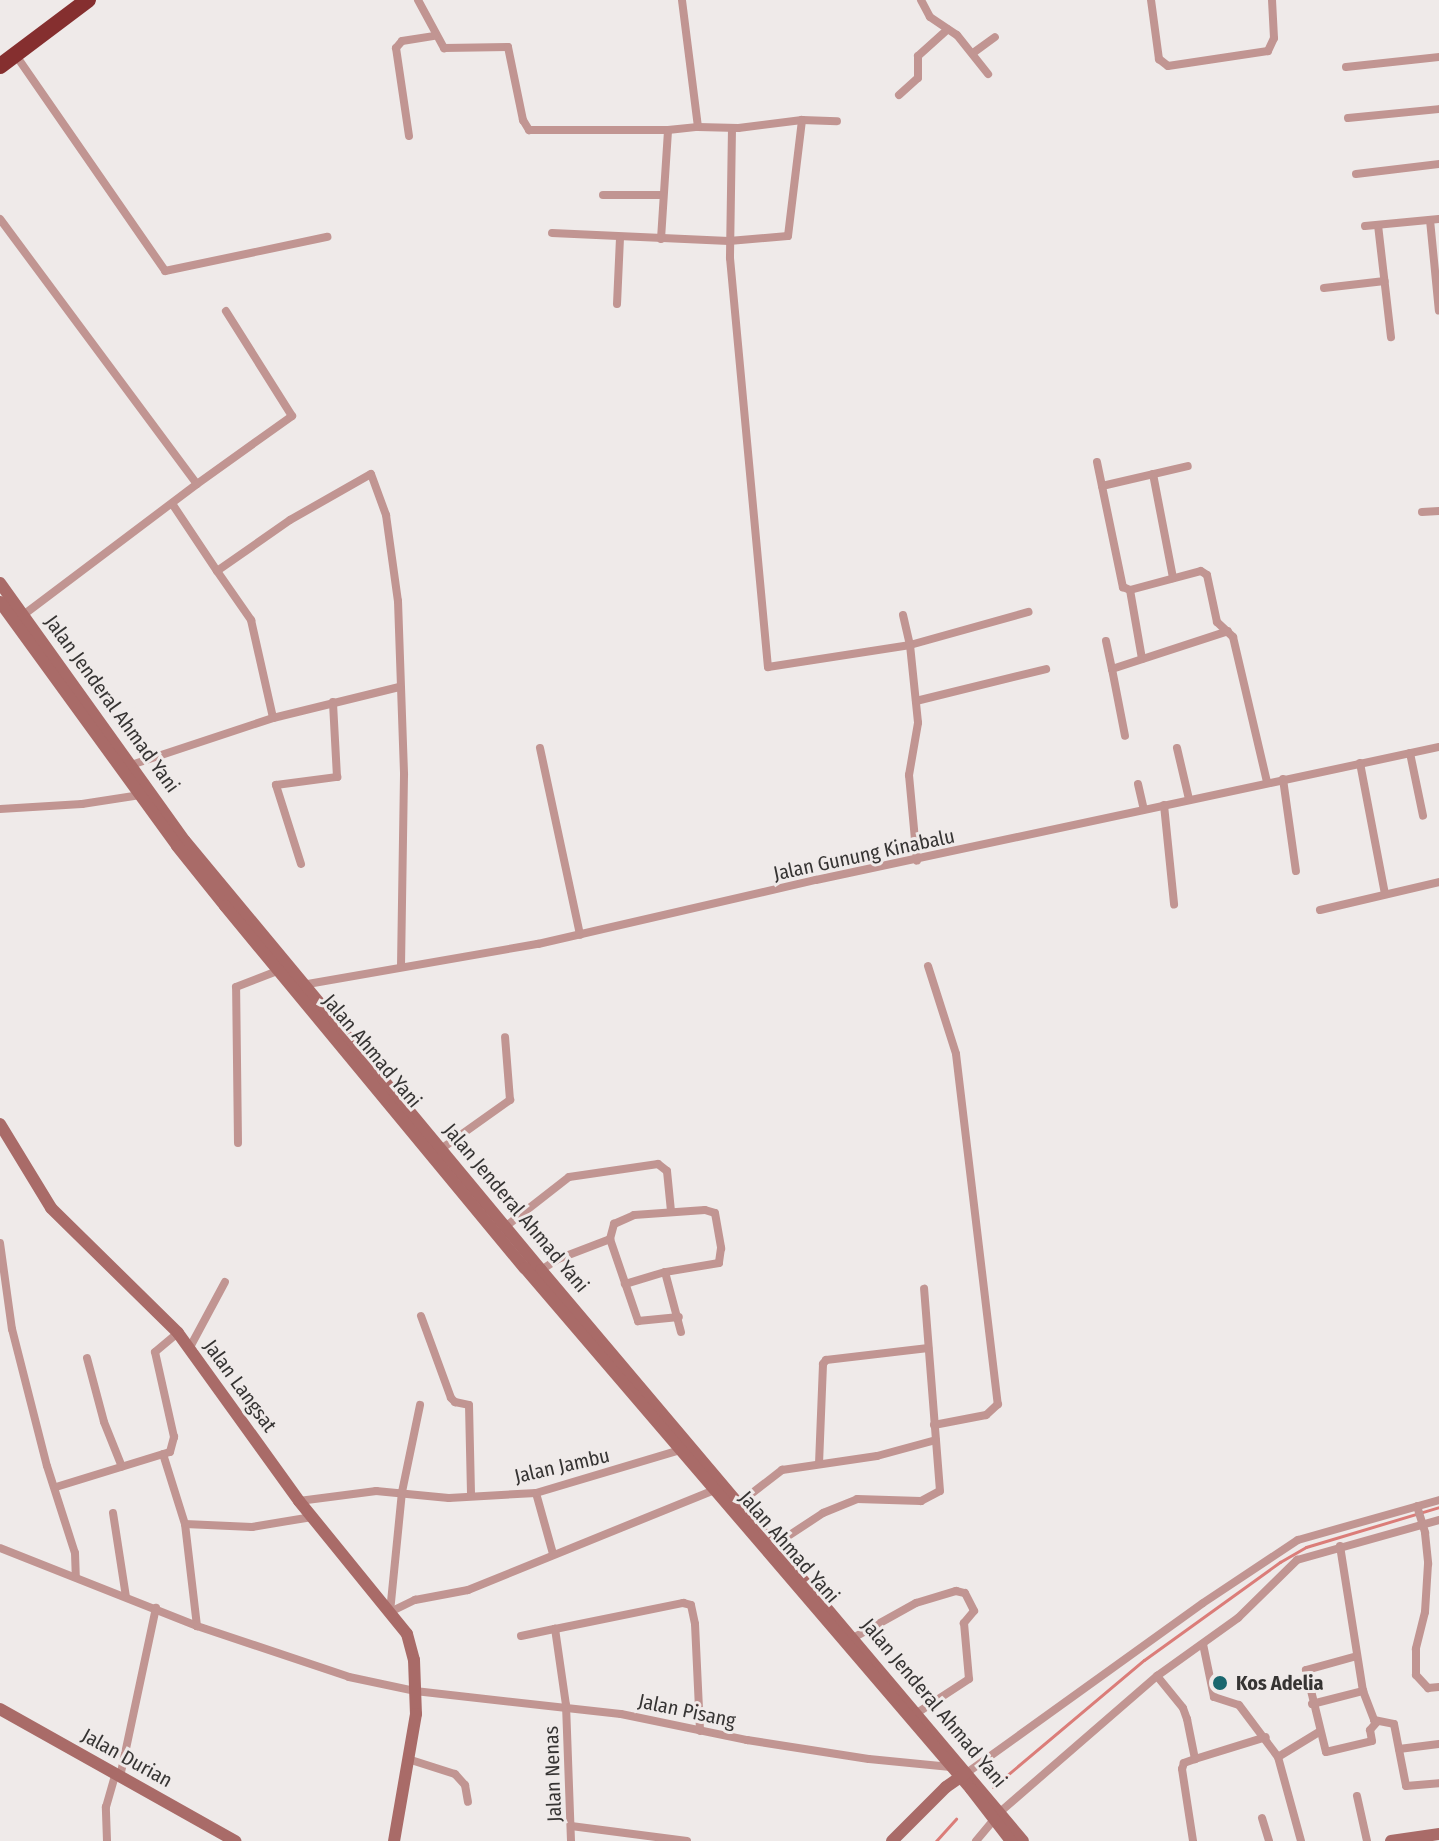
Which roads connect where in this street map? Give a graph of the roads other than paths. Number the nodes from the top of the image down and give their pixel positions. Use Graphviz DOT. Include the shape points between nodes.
graph roads {
  1 [pos="418,0"];
  2 [pos="682,0"];
  3 [pos="921,0"];
  4 [pos="1151,0"];
  5 [pos="1272,0"];
  6 [pos="78,3"];
  7 [pos="948,29"];
  8 [pos="435,36"];
  9 [pos="995,37"];
  10 [pos="973,53"];
  11 [pos="15,54"];
  12 [pos="1439,57"];
  13 [pos="0,66"];
  14 [pos="1346,67"];
  15 [pos="988,74"];
  16 [pos="899,95"];
  17 [pos="1439,109"];
  18 [pos="1348,118"];
  19 [pos="802,120"];
  20 [pos="837,121"];
  21 [pos="698,127"];
  22 [pos="732,128"];
  23 [pos="668,130"];
  24 [pos="409,136"];
  25 [pos="1439,164"];
  26 [pos="1356,174"];
  27 [pos="603,195"];
  28 [pos="663,195"];
  29 [pos="0,219"];
  30 [pos="1434,219"];
  31 [pos="1378,225"];
  32 [pos="1365,226"];
  33 [pos="552,233"];
  34 [pos="327,237"];
  35 [pos="620,238"];
  36 [pos="661,239"];
  37 [pos="729,241"];
  38 [pos="1385,281"];
  39 [pos="1324,288"];
  40 [pos="617,304"];
  41 [pos="226,311"];
  42 [pos="1439,311"];
  43 [pos="1391,337"];
  44 [pos="1097,462"];
  45 [pos="1188,466"];
  46 [pos="1153,474"];
  47 [pos="197,484"];
  48 [pos="1102,486"];
  49 [pos="173,505"];
  50 [pos="1439,511"];
  51 [pos="1422,512"];
  52 [pos="217,571"];
  53 [pos="1173,578"];
  54 [pos="0,583"];
  55 [pos="1130,590"];
  56 [pos="0,602"];
  57 [pos="1028,612"];
  58 [pos="23,615"];
  59 [pos="903,615"];
  60 [pos="1228,631"];
  61 [pos="1106,641"];
  62 [pos="910,645"];
  63 [pos="1142,659"];
  64 [pos="1046,669"];
  65 [pos="1112,669"];
  66 [pos="399,687"];
  67 [pos="916,701"];
  68 [pos="333,702"];
  69 [pos="273,718"];
  70 [pos="1125,736"];
  71 [pos="1439,747"];
  72 [pos="540,748"];
  73 [pos="1177,748"];
  74 [pos="1410,753"];
  75 [pos="1360,763"];
  76 [pos="131,765"];
  77 [pos="1283,779"];
  78 [pos="1267,782"];
  79 [pos="1138,784"];
  80 [pos="140,795"];
  81 [pos="1189,799"];
  82 [pos="1164,805"];
  83 [pos="0,809"];
  84 [pos="1144,809"];
  85 [pos="1423,816"];
  86 [pos="917,861"];
  87 [pos="301,864"];
  88 [pos="1296,871"];
  89 [pos="1439,882"];
  90 [pos="1385,894"];
  91 [pos="1174,904"];
  92 [pos="1320,910"];
  93 [pos="580,935"];
  94 [pos="401,966"];
  95 [pos="928,966"];
  96 [pos="280,970"];
  97 [pos="299,986"];
  98 [pos="505,1037"];
  99 [pos="0,1124"];
  100 [pos="5,1142"];
  101 [pos="238,1143"];
  102 [pos="441,1149"];
  103 [pos="671,1211"];
  104 [pos="505,1227"];
  105 [pos="610,1239"];
  106 [pos="0,1243"];
  107 [pos="533,1266"];
  108 [pos="665,1272"];
  109 [pos="225,1282"];
  110 [pos="625,1284"];
  111 [pos="924,1289"];
  112 [pos="421,1316"];
  113 [pos="679,1317"];
  114 [pos="681,1332"];
  115 [pos="178,1333"];
  116 [pos="928,1348"];
  117 [pos="189,1349"];
  118 [pos="87,1358"];
  119 [pos="623,1376"];
  120 [pos="420,1405"];
  121 [pos="934,1425"];
  122 [pos="936,1440"];
  123 [pos="680,1450"];
  124 [pos="163,1454"];
  125 [pos="819,1464"];
  126 [pos="122,1467"];
  127 [pos="56,1487"];
  128 [pos="714,1490"];
  129 [pos="402,1492"];
  130 [pos="536,1493"];
  131 [pos="471,1495"];
  132 [pos="1439,1500"];
  133 [pos="299,1501"];
  134 [pos="738,1504"];
  135 [pos="1417,1508"];
  136 [pos="113,1513"];
  137 [pos="312,1517"];
  138 [pos="1439,1520"];
  139 [pos="1422,1523"];
  140 [pos="185,1524"];
  141 [pos="773,1546"];
  142 [pos="1340,1546"];
  143 [pos="0,1548"];
  144 [pos="553,1554"];
  145 [pos="76,1577"];
  146 [pos="126,1597"];
  147 [pos="156,1608"];
  148 [pos="390,1612"];
  149 [pos="197,1626"];
  150 [pos="555,1629"];
  151 [pos="521,1636"];
  152 [pos="853,1638"];
  153 [pos="1203,1644"];
  154 [pos="1357,1656"];
  155 [pos="1157,1676"];
  156 [pos="1439,1687"];
  157 [pos="415,1691"];
  158 [pos="1363,1691"];
  159 [pos="1312,1704"];
  160 [pos="566,1705"];
  161 [pos="0,1709"];
  162 [pos="917,1713"];
  163 [pos="1377,1722"];
  164 [pos="700,1731"];
  165 [pos="1319,1732"];
  166 [pos="1266,1737"];
  167 [pos="1439,1744"];
  168 [pos="1399,1749"];
  169 [pos="1278,1757"];
  170 [pos="1195,1759"];
  171 [pos="411,1760"];
  172 [pos="118,1776"];
  173 [pos="965,1778"];
  174 [pos="1439,1783"];
  175 [pos="1357,1796"];
  176 [pos="468,1802"];
  177 [pos="993,1811"];
  178 [pos="1262,1818"];
  179 [pos="571,1826"];
  180 [pos="1439,1834"];
  181 [pos="221,1837"];
  182 [pos="107,1841"];
  183 [pos="235,1841"];
  184 [pos="394,1841"];
  185 [pos="571,1841"];
  186 [pos="687,1841"];
  187 [pos="892,1841"];
  188 [pos="976,1841"];
  189 [pos="1011,1841"];
  190 [pos="1023,1841"];
  191 [pos="1193,1841"];
  192 [pos="1269,1841"];
  193 [pos="1301,1841"];
  194 [pos="1367,1841"];
  195 [pos="1391,1841"];
  1 -- 8 [label="street"];
  2 -- 21 [label="street"];
  3 -- 7 [label="street" via="930,17"];
  4 -- 5 [label="street" via="1159,59 1168,66 1268,51 1274,38"];
  6 -- 11 [label="highway"];
  7 -- 10 [label="street"];
  7 -- 16 [label="street" via="918,56 918,78"];
  8 -- 23 [label="street" via="450,50 508,47 529,130"];
  8 -- 24 [label="street" via="402,41 396,48"];
  9 -- 10 [label="street"];
  10 -- 15 [label="street"];
  11 -- 13 [label="highway"];
  11 -- 34 [label="street" via="165,271"];
  12 -- 14 [label="street"];
  17 -- 18 [label="street"];
  19 -- 20 [label="street"];
  19 -- 22 [label="street"];
  19 -- 37 [label="street" via="789,235"];
  21 -- 22 [label="street"];
  21 -- 23 [label="street"];
  22 -- 37 [label="street"];
  23 -- 28 [label="street"];
  25 -- 26 [label="street"];
  27 -- 28 [label="street"];
  28 -- 36 [label="street"];
  29 -- 47 [label="street"];
  30 -- 31 [label="street"];
  30 -- 42 [label="street"];
  31 -- 32 [label="street"];
  31 -- 38 [label="street"];
  33 -- 35 [label="street"];
  35 -- 36 [label="street"];
  35 -- 40 [label="street"];
  36 -- 37 [label="street"];
  37 -- 62 [label="street" via="768,667"];
  38 -- 39 [label="street"];
  38 -- 43 [label="street"];
  41 -- 47 [label="street" via="292,416"];
  44 -- 48 [label="street"];
  45 -- 46 [label="street"];
  46 -- 48 [label="street"];
  46 -- 53 [label="street"];
  47 -- 49 [label="street"];
  48 -- 55 [label="street" via="1121,584"];
  49 -- 52 [label="street"];
  49 -- 58 [label="street"];
  50 -- 51 [label="street"];
  52 -- 66 [label="street" via="290,520 371,474 384,507 393,556"];
  52 -- 69 [label="street" via="251,620"];
  53 -- 55 [label="street"];
  53 -- 60 [label="street" via="1205,573 1217,622"];
  54 -- 58 [label="main road, Jalan Jenderal Ahmad Yani"];
  55 -- 63 [label="street"];
  56 -- 80 [label="main road, Jalan Ahmad Yani"];
  57 -- 62 [label="street"];
  58 -- 76 [label="main road, Jalan Jenderal Ahmad Yani"];
  59 -- 62 [label="street"];
  60 -- 63 [label="street"];
  60 -- 78 [label="street"];
  61 -- 65 [label="street"];
  62 -- 67 [label="street"];
  63 -- 65 [label="street"];
  64 -- 67 [label="street"];
  65 -- 70 [label="street"];
  66 -- 68 [label="street"];
  66 -- 94 [label="street" via="404,775"];
  67 -- 86 [label="street" via="918,727 909,775"];
  68 -- 69 [label="street"];
  68 -- 87 [label="street" via="337,777 276,785"];
  69 -- 76 [label="street"];
  71 -- 74 [label="street, Jalan Gunung Kinabalu"];
  72 -- 93 [label="street"];
  73 -- 81 [label="street"];
  74 -- 75 [label="street, Jalan Gunung Kinabalu"];
  74 -- 85 [label="street"];
  75 -- 77 [label="street, Jalan Gunung Kinabalu"];
  75 -- 90 [label="street"];
  76 -- 97 [label="main road, Jalan Jenderal Ahmad Yani"];
  77 -- 78 [label="street, Jalan Gunung Kinabalu"];
  77 -- 88 [label="street"];
  78 -- 81 [label="street, Jalan Gunung Kinabalu"];
  79 -- 84 [label="street"];
  80 -- 83 [label="street"];
  80 -- 96 [label="main road, Jalan Ahmad Yani"];
  81 -- 82 [label="street, Jalan Gunung Kinabalu"];
  82 -- 84 [label="street, Jalan Gunung Kinabalu"];
  82 -- 91 [label="street"];
  84 -- 86 [label="street, Jalan Gunung Kinabalu"];
  86 -- 93 [label="street, Jalan Gunung Kinabalu"];
  89 -- 90 [label="street"];
  90 -- 92 [label="street"];
  93 -- 94 [label="street, Jalan Gunung Kinabalu"];
  94 -- 97 [label="street, Jalan Gunung Kinabalu"];
  95 -- 121 [label="street" via="956,1054 998,1404 986,1415"];
  96 -- 97 [label="main road, Jalan Ahmad Yani"];
  96 -- 101 [label="street" via="236,987"];
  97 -- 102 [label="main road, Jalan Jenderal Ahmad Yani"];
  97 -- 107 [label="main road, Jalan Ahmad Yani"];
  98 -- 102 [label="street" via="510,1100"];
  99 -- 100 [label="main road, Jalan Langsat"];
  100 -- 115 [label="main road, Jalan Langsat" via="51,1208"];
  102 -- 104 [label="main road, Jalan Jenderal Ahmad Yani"];
  103 -- 104 [label="street" via="667,1171 658,1164 569,1177"];
  103 -- 105 [label="street" via="634,1215 614,1224"];
  103 -- 108 [label="street" via="715,1213 720,1260"];
  104 -- 107 [label="main road, Jalan Jenderal Ahmad Yani"];
  105 -- 107 [label="street"];
  105 -- 110 [label="street"];
  106 -- 127 [label="street" via="12,1329"];
  107 -- 119 [label="main road, Jalan Ahmad Yani"];
  108 -- 110 [label="street"];
  108 -- 113 [label="street"];
  109 -- 117 [label="street"];
  110 -- 113 [label="street" via="640,1322"];
  111 -- 116 [label="street"];
  112 -- 131 [label="street" via="453,1401 470,1406"];
  113 -- 114 [label="street"];
  115 -- 117 [label="main road, Jalan Langsat"];
  115 -- 124 [label="street" via="155,1352 174,1437 170,1452"];
  116 -- 121 [label="street"];
  116 -- 125 [label="street" via="826,1360"];
  117 -- 133 [label="main road, Jalan Langsat"];
  118 -- 126 [label="street"];
  119 -- 123 [label="main road, Jalan Ahmad Yani"];
  119 -- 134 [label="main road, Jalan Jenderal Ahmad Yani"];
  120 -- 129 [label="street"];
  121 -- 122 [label="street"];
  122 -- 125 [label="street"];
  122 -- 141 [label="street" via="938,1492 921,1501 860,1498 823,1513"];
  123 -- 128 [label="main road, Jalan Ahmad Yani"];
  123 -- 130 [label="street, Jalan Jambu"];
  124 -- 126 [label="street"];
  124 -- 140 [label="street"];
  125 -- 134 [label="street" via="782,1470"];
  126 -- 127 [label="street"];
  127 -- 145 [label="street" via="75,1553"];
  128 -- 144 [label="street"];
  128 -- 173 [label="main road, Jalan Ahmad Yani"];
  129 -- 131 [label="street, Jalan Jambu"];
  129 -- 133 [label="street, Jalan Jambu" via="349,1492"];
  129 -- 148 [label="street"];
  130 -- 131 [label="street, Jalan Jambu"];
  130 -- 144 [label="street"];
  132 -- 135 [label="street"];
  133 -- 137 [label="main road, Jalan Langsat"];
  134 -- 141 [label="main road, Jalan Jenderal Ahmad Yani"];
  135 -- 139 [label="street"];
  135 -- 173 [label="street" via="1298,1540"];
  136 -- 146 [label="street"];
  137 -- 140 [label="street" via="252,1527"];
  137 -- 148 [label="main road, Jalan Langsat"];
  138 -- 139 [label="street"];
  139 -- 142 [label="street"];
  139 -- 156 [label="street" via="1428,1582 1416,1675 1428,1688"];
  140 -- 149 [label="street"];
  141 -- 152 [label="main road, Jalan Jenderal Ahmad Yani"];
  142 -- 153 [label="street" via="1290,1565 1238,1618"];
  142 -- 154 [label="street"];
  143 -- 145 [label="street, Jalan Pisang"];
  144 -- 148 [label="street" via="468,1590 415,1600"];
  145 -- 146 [label="street, Jalan Pisang"];
  146 -- 147 [label="street, Jalan Pisang"];
  147 -- 149 [label="street, Jalan Pisang"];
  147 -- 172 [label="street"];
  148 -- 157 [label="main road, Jalan Langsat" via="412,1648"];
  149 -- 157 [label="street, Jalan Pisang" via="349,1677"];
  150 -- 151 [label="street"];
  150 -- 160 [label="street, Jalan Nenas"];
  150 -- 164 [label="street" via="691,1605"];
  152 -- 162 [label="main road, Jalan Jenderal Ahmad Yani"];
  152 -- 162 [label="street" via="916,1603 965,1593 974,1611 964,1623 969,1679"];
  153 -- 155 [label="street"];
  153 -- 166 [label="street" via="1214,1697 1239,1705"];
  154 -- 158 [label="street"];
  154 -- 159 [label="street" via="1306,1670"];
  155 -- 170 [label="street" via="1183,1708"];
  155 -- 177 [label="street"];
  157 -- 160 [label="street, Jalan Pisang"];
  157 -- 171 [label="main road, Jalan Langsat"];
  158 -- 159 [label="street"];
  158 -- 163 [label="street"];
  159 -- 165 [label="street"];
  160 -- 164 [label="street, Jalan Pisang"];
  160 -- 179 [label="street, Jalan Nenas"];
  161 -- 172 [label="main road, Jalan Durian"];
  162 -- 173 [label="main road, Jalan Jenderal Ahmad Yani"];
  163 -- 165 [label="street" via="1370,1730 1372,1741 1330,1754"];
  163 -- 168 [label="street" via="1393,1721"];
  164 -- 173 [label="street, Jalan Pisang"];
  165 -- 169 [label="street"];
  166 -- 169 [label="street"];
  166 -- 170 [label="street"];
  167 -- 168 [label="street"];
  168 -- 174 [label="street" via="1406,1786"];
  169 -- 193 [label="street"];
  170 -- 191 [label="street" via="1182,1769"];
  171 -- 176 [label="street" via="455,1774 465,1785"];
  171 -- 184 [label="main road, Jalan Langsat"];
  172 -- 181 [label="main road, Jalan Durian"];
  172 -- 182 [label="street" via="106,1807"];
  173 -- 177 [label="main road, Jalan Ahmad Yani"];
  173 -- 187 [label="main road"];
  175 -- 194 [label="street"];
  177 -- 188 [label="street"];
  177 -- 189 [label="main road, Jalan Ahmad Yani"];
  177 -- 190 [label="main road, Jalan Jenderal Ahmad Yani"];
  178 -- 192 [label="street"];
  179 -- 185 [label="street, Jalan Nenas"];
  179 -- 186 [label="street"];
  180 -- 195 [label="main road"];
  181 -- 183 [label="main road, Jalan Durian"];
}
